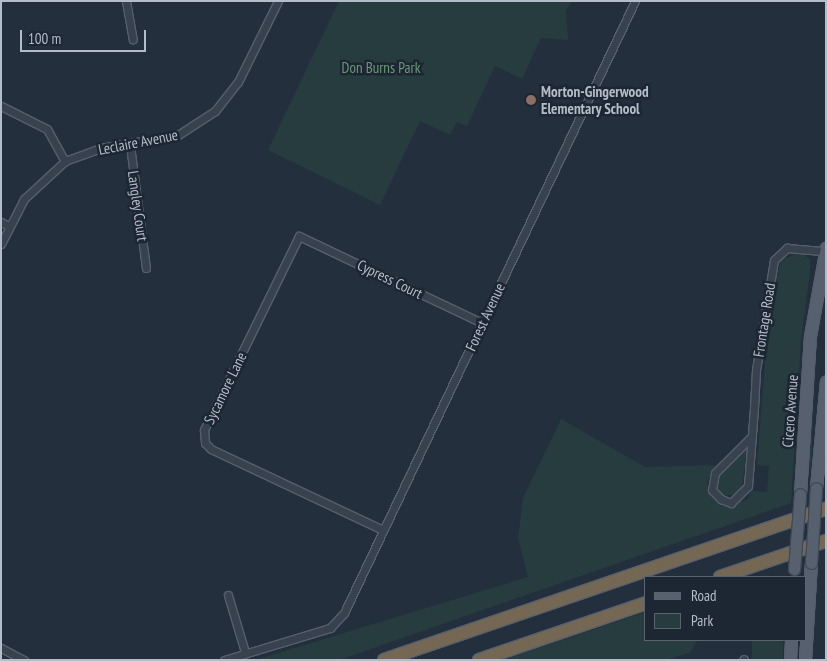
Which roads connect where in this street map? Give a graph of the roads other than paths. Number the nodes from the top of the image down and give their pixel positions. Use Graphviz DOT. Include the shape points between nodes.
graph roads {
  1 [pos="126,1"];
  2 [pos="278,1"];
  3 [pos="635,1"];
  4 [pos="133,39"];
  5 [pos="1,106"];
  6 [pos="130,145"];
  7 [pos="65,161"];
  8 [pos="1,222"];
  9 [pos="10,226"];
  10 [pos="299,236"];
  11 [pos="1,244"];
  12 [pos="825,250"];
  13 [pos="146,268"];
  14 [pos="482,323"];
  15 [pos="826,381"];
  16 [pos="752,436"];
  17 [pos="826,510"];
  18 [pos="383,530"];
  19 [pos="826,541"];
  20 [pos="794,573"];
  21 [pos="723,576"];
  22 [pos="228,595"];
  23 [pos="644,604"];
  24 [pos="807,628"];
  25 [pos="791,641"];
  26 [pos="806,641"];
  27 [pos="1,648"];
  28 [pos="245,652"];
  29 [pos="24,660"];
  30 [pos="224,660"];
  31 [pos="384,660"];
  32 [pos="478,660"];
  33 [pos="790,660"];
  34 [pos="805,660"];
  1 -- 4 [label="street"];
  2 -- 6 [label="street, Leclaire Avenue" via="238,82 219,107 178,135"];
  3 -- 14 [label="street, Forest Avenue"];
  5 -- 7 [label="street" via="47,129"];
  6 -- 7 [label="street, Leclaire Avenue" via="100,148"];
  6 -- 13 [label="street, Langley Court"];
  7 -- 9 [label="street, Leclaire Avenue" via="34,186"];
  8 -- 9 [label="street"];
  9 -- 11 [label="street, Leclaire Avenue"];
  10 -- 14 [label="street, Cypress Court"];
  10 -- 18 [label="street, Sycamore Lane" via="204,430 205,443"];
  12 -- 16 [label="street, Frontage Road" via="787,248 774,260 756,370"];
  12 -- 20 [label="main road, Cicero Avenue, bridge" via="810,336"];
  14 -- 18 [label="street, Forest Avenue"];
  15 -- 24 [label="main road, bridge"];
  16 -- 16 [label="street, Frontage Road" via="748,486 731,503 720,499 712,490 715,474"];
  17 -- 31 [label="highway"];
  18 -- 28 [label="street, Forest Avenue" via="356,594 330,628"];
  19 -- 21 [label="highway"];
  22 -- 28 [label="street"];
  23 -- 32 [label="highway"];
  25 -- 33 [label="main road"];
  26 -- 34 [label="main road, bridge"];
  27 -- 29 [label="street"];
  28 -- 30 [label="street"];
}
